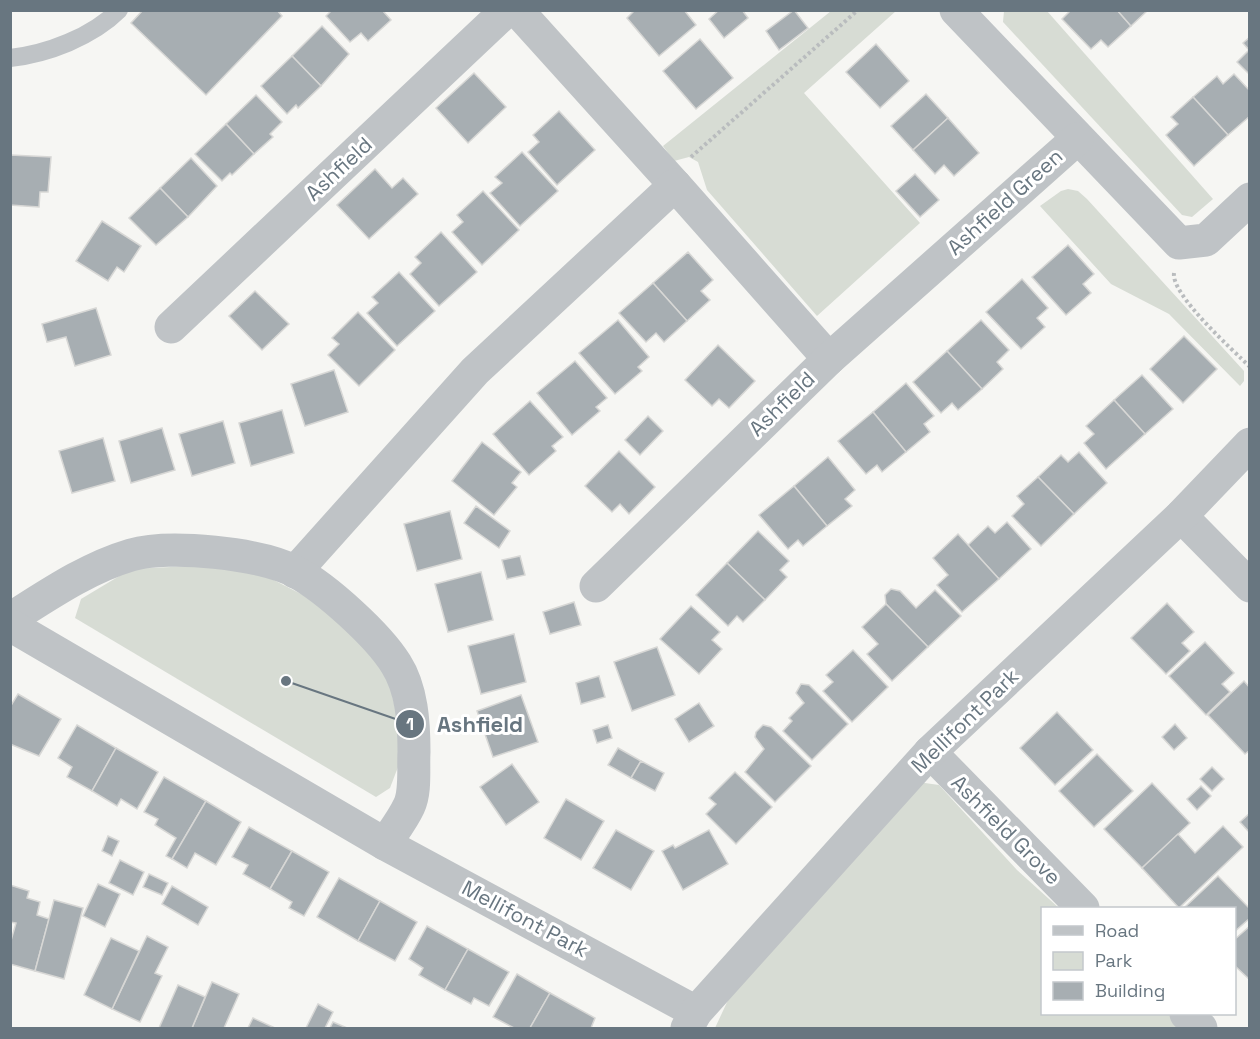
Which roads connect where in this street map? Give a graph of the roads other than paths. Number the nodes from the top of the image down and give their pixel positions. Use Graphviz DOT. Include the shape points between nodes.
graph roads {
  1 [pos="119,10"];
  2 [pos="507,10"];
  3 [pos="517,10"];
  4 [pos="963,13"];
  5 [pos="10,57"];
  6 [pos="1077,139"];
  7 [pos="671,181"];
  8 [pos="1250,199"];
  9 [pos="171,327"];
  10 [pos="829,359"];
  11 [pos="1250,444"];
  12 [pos="1181,516"];
  13 [pos="295,572"];
  14 [pos="596,586"];
  15 [pos="1250,586"];
  16 [pos="10,619"];
  17 [pos="10,625"];
  18 [pos="930,752"];
  19 [pos="385,844"];
  20 [pos="1081,907"];
  21 [pos="1187,1015"];
  22 [pos="692,1020"];
  23 [pos="1201,1029"];
  1 -- 5 [label="lane" via="74,39 33,55"];
  2 -- 9 [label="street, Ashfield"];
  3 -- 7 [label="street, Ashfield"];
  4 -- 6 [label="street, Ashfield Green"];
  6 -- 8 [label="street" via="1179,243 1206,240"];
  6 -- 10 [label="street, Ashfield Green"];
  7 -- 10 [label="street, Ashfield"];
  7 -- 13 [label="street" via="475,371"];
  10 -- 14 [label="street, Ashfield"];
  11 -- 12 [label="street, Mellifont Park"];
  12 -- 15 [label="street"];
  12 -- 18 [label="street, Mellifont Park"];
  13 -- 16 [label="street" via="242,556 182,551 132,555 67,584"];
  13 -- 19 [label="street" via="333,598 366,630 396,664 410,699 414,735 411,804"];
  17 -- 19 [label="street"];
  18 -- 20 [label="street, Ashfield Grove"];
  18 -- 22 [label="street, Mellifont Park"];
  19 -- 22 [label="street, Mellifont Park"];
  21 -- 23 [label="street"];
}
